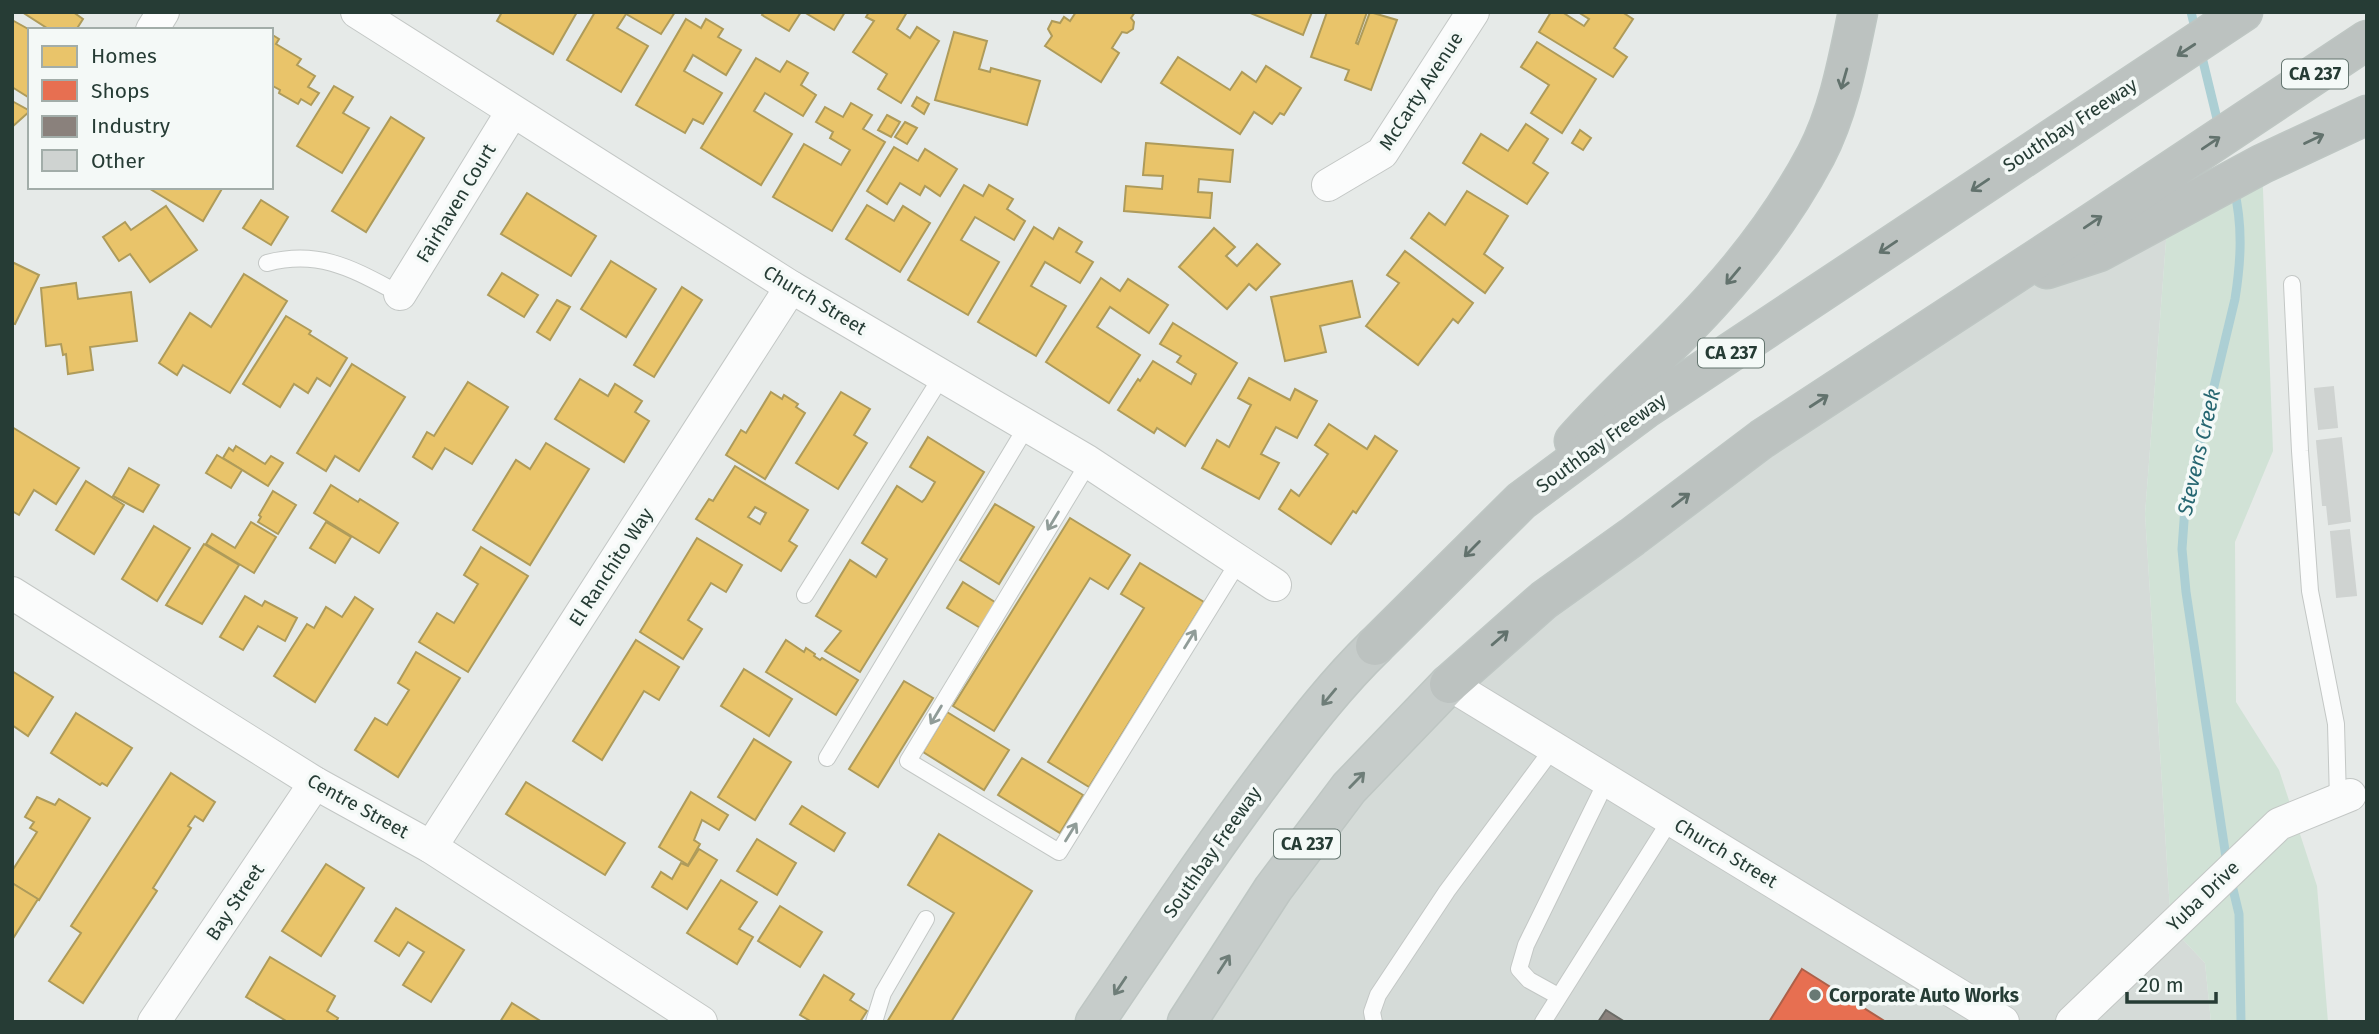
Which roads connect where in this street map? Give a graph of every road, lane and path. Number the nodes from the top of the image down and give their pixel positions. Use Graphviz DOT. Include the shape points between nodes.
graph roads {
  1 [pos="163,12"];
  2 [pos="357,12"];
  3 [pos="1473,12"];
  4 [pos="1858,12"];
  5 [pos="2238,16"];
  6 [pos="153,28"];
  7 [pos="2367,40"];
  8 [pos="512,112"];
  9 [pos="2367,115"];
  10 [pos="1328,185"];
  11 [pos="267,263"];
  12 [pos="2292,284"];
  13 [pos="1995,286"];
  14 [pos="791,287"];
  15 [pos="400,294"];
  16 [pos="942,376"];
  17 [pos="1027,426"];
  18 [pos="1089,462"];
  19 [pos="1521,501"];
  20 [pos="1239,561"];
  21 [pos="1275,585"];
  22 [pos="12,593"];
  23 [pos="805,595"];
  24 [pos="1449,684"];
  25 [pos="1554,747"];
  26 [pos="827,758"];
  27 [pos="1607,780"];
  28 [pos="316,783"];
  29 [pos="2344,798"];
  30 [pos="1671,819"];
  31 [pos="430,847"];
  32 [pos="926,919"];
  33 [pos="1558,996"];
  34 [pos="1370,1018"];
  35 [pos="158,1020"];
  36 [pos="701,1022"];
  37 [pos="874,1022"];
  38 [pos="1095,1022"];
  39 [pos="1187,1022"];
  40 [pos="1543,1022"];
  41 [pos="2003,1022"];
  42 [pos="2072,1022"];
  1 -- 6 [label="street"];
  2 -- 8 [label="street, Church Street"];
  3 -- 10 [label="street, McCarty Avenue" via="1382,153"];
  4 -- 19 [label="highway, one-way" via="1845,75 1817,153 1769,232 1714,299 1607,404"];
  5 -- 19 [label="highway, Southbay Freeway / CA 237, one-way" via="1644,409"];
  13 -- 7 [label="highway, CA 237, one-way"];
  8 -- 14 [label="street, Church Street"];
  8 -- 15 [label="street, Fairhaven Court"];
  13 -- 9 [label="highway, one-way" via="2099,252 2262,164"];
  11 -- 15 [label="lane" via="284,258 345,265"];
  12 -- 29 [label="lane" via="2310,591 2336,724"];
  24 -- 13 [label="highway, CA 237, one-way" via="1544,600 1762,439"];
  14 -- 16 [label="street, Church Street"];
  14 -- 31 [label="street, El Ranchito Way"];
  16 -- 17 [label="street, Church Street"];
  16 -- 23 [label="lane"];
  17 -- 18 [label="street, Church Street"];
  17 -- 26 [label="lane"];
  18 -- 20 [label="street, Church Street"];
  18 -- 20 [label="lane, one-way" via="908,761 1059,852"];
  19 -- 38 [label="highway, Southbay Freeway / CA 237, one-way" via="1374,646 1300,732 1218,839"];
  20 -- 21 [label="street, Church Street"];
  22 -- 28 [label="street, Centre Street"];
  24 -- 25 [label="street, Church Street"];
  39 -- 24 [label="highway, CA 237, one-way" via="1273,889 1349,788"];
  25 -- 27 [label="street, Church Street"];
  25 -- 34 [label="lane" via="1447,891 1378,995"];
  27 -- 30 [label="street, Church Street"];
  27 -- 33 [label="lane" via="1519,968"];
  28 -- 31 [label="street, Centre Street"];
  28 -- 35 [label="street, Bay Street"];
  29 -- 42 [label="street, Yuba Drive" via="2279,824"];
  30 -- 33 [label="lane"];
  30 -- 41 [label="street, Church Street"];
  31 -- 36 [label="street, Centre Street"];
  32 -- 37 [label="lane" via="883,993"];
  33 -- 40 [label="lane"];
}
